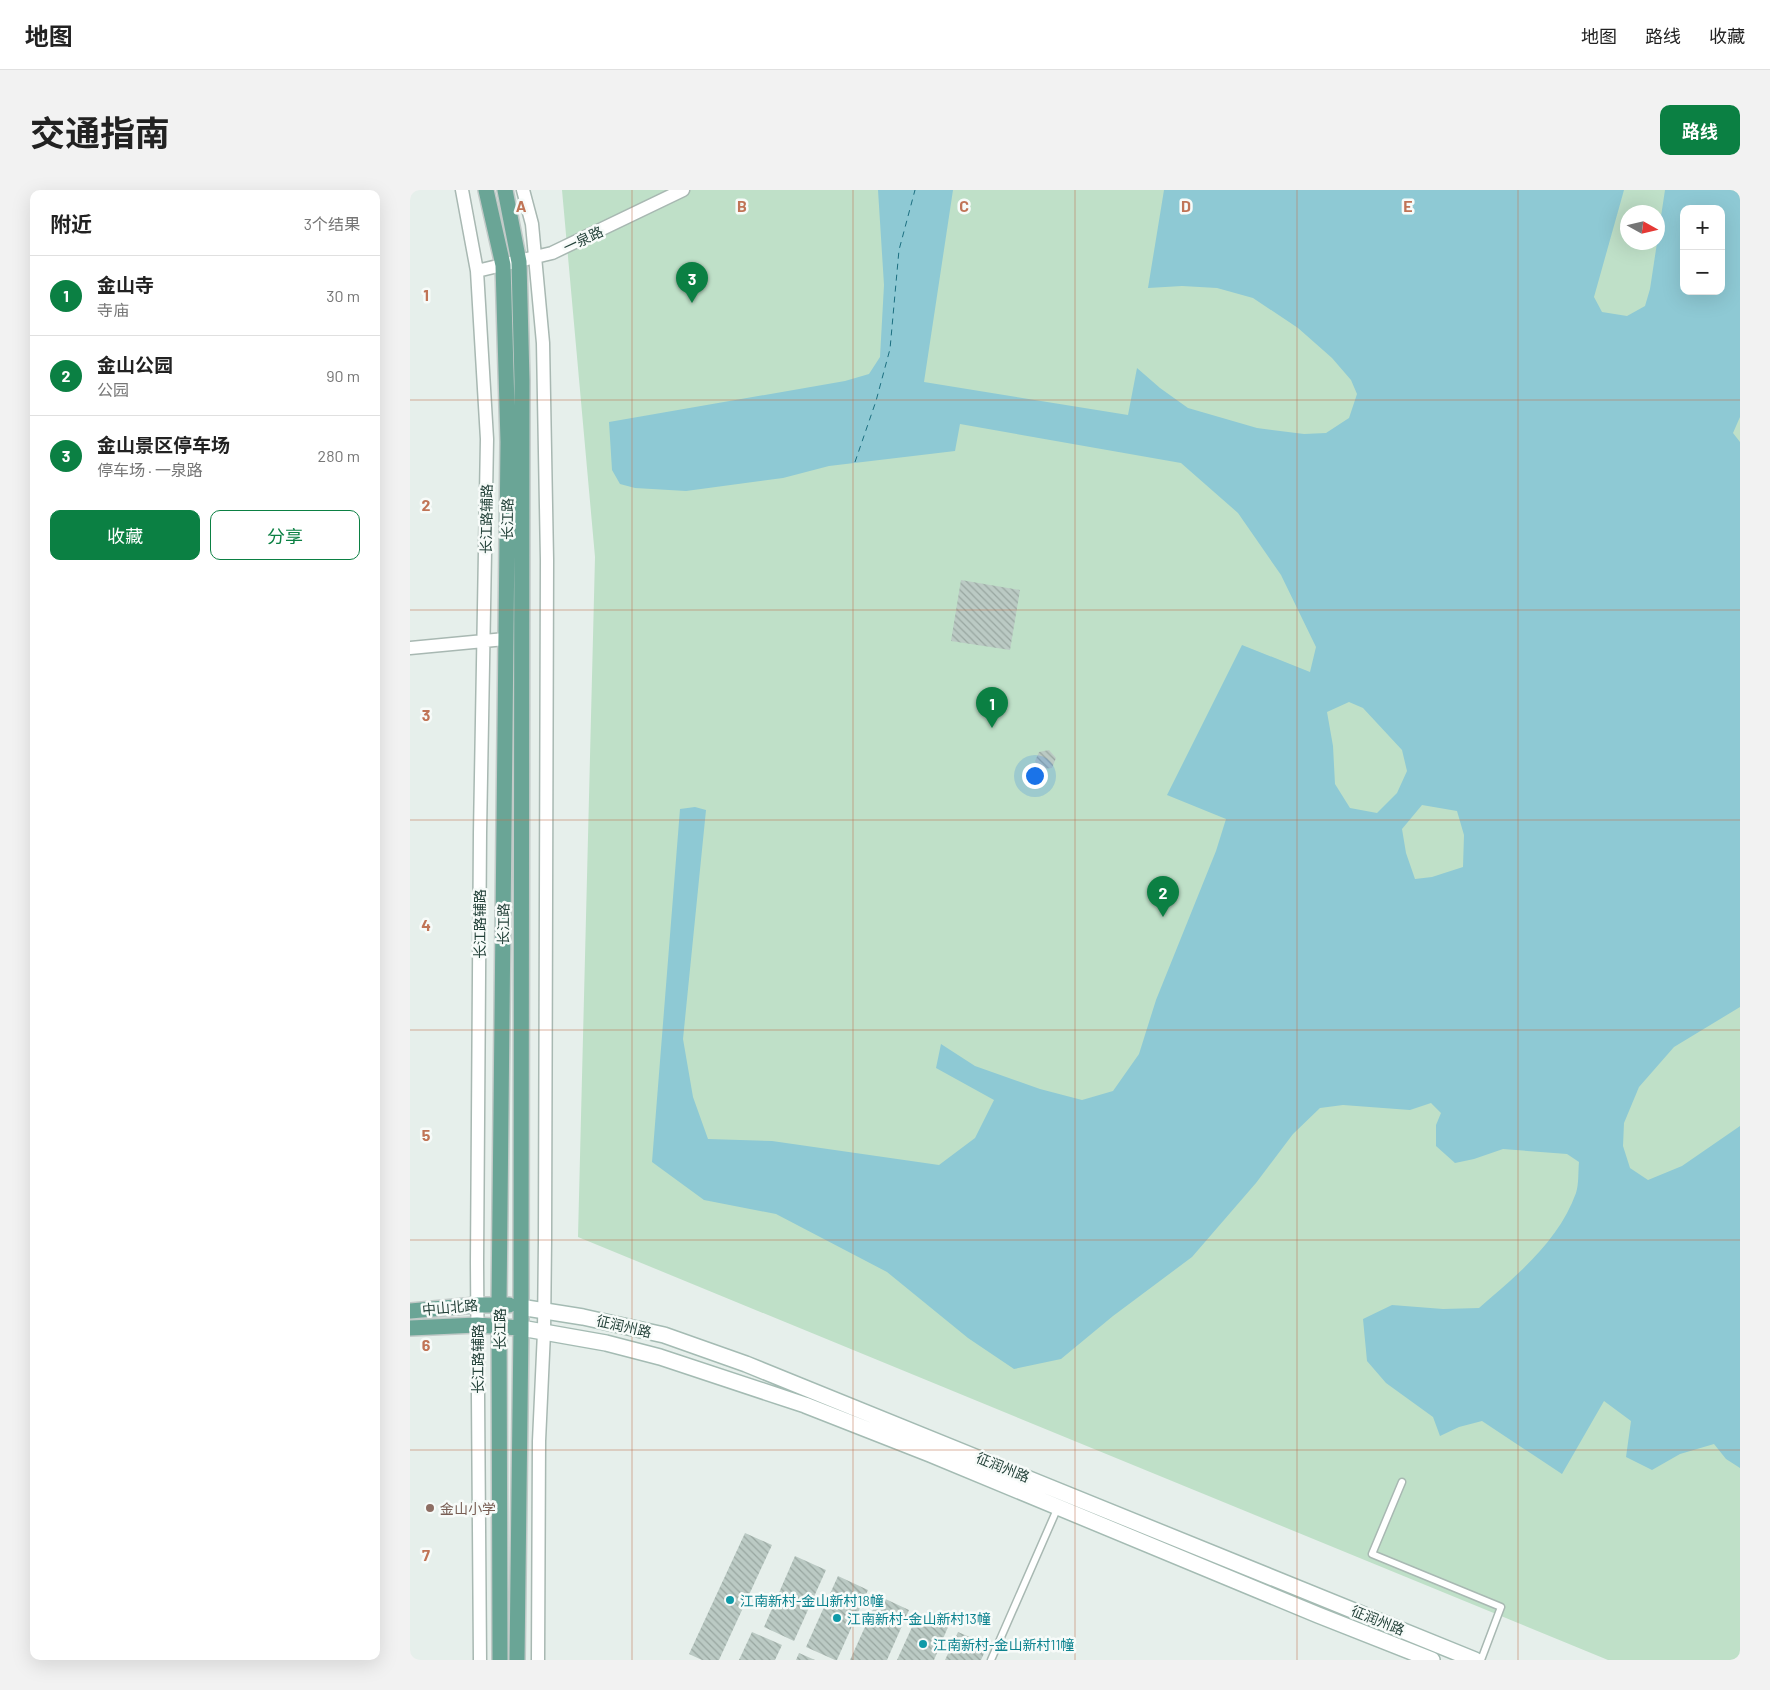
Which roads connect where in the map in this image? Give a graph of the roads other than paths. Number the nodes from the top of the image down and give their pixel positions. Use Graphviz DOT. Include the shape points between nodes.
graph roads {
  1 [pos="462,190"];
  2 [pos="486,190"];
  3 [pos="505,190"];
  4 [pos="524,190"];
  5 [pos="684,190"];
  6 [pos="535,258"];
  7 [pos="519,262"];
  8 [pos="503,265"];
  9 [pos="477,271"];
  10 [pos="484,640"];
  11 [pos="505,640"];
  12 [pos="410,648"];
  13 [pos="499,1304"];
  14 [pos="477,1305"];
  15 [pos="520,1307"];
  16 [pos="544,1310"];
  17 [pos="410,1311"];
  18 [pos="477,1325"];
  19 [pos="499,1325"];
  20 [pos="410,1328"];
  21 [pos="521,1328"];
  22 [pos="544,1332"];
  23 [pos="1402,1482"];
  24 [pos="1058,1507"];
  25 [pos="480,1660"];
  26 [pos="500,1660"];
  27 [pos="516,1660"];
  28 [pos="538,1660"];
  29 [pos="991,1660"];
  30 [pos="1432,1660"];
  31 [pos="1475,1660"];
  32 [pos="1481,1660"];
  1 -- 9 [label="street, 长江路辅路"];
  2 -- 8 [label="main road, 长江路"];
  3 -- 7 [label="main road, 长江路"];
  4 -- 6 [label="street"];
  5 -- 6 [label="street, 一泉路" via="552,253"];
  6 -- 7 [label="street, 一泉路"];
  6 -- 16 [label="street" via="543,343 547,560"];
  7 -- 8 [label="street, 一泉路"];
  7 -- 15 [label="main road, 长江路" via="523,504"];
  8 -- 9 [label="street, 一泉路"];
  8 -- 11 [label="main road, 长江路" via="508,442"];
  9 -- 10 [label="street, 长江路辅路" via="488,439"];
  10 -- 11 [label="street"];
  10 -- 12 [label="street"];
  10 -- 14 [label="street, 长江路辅路"];
  11 -- 13 [label="main road, 长江路"];
  13 -- 14 [label="main road, 中山北路"];
  13 -- 15 [label="main road, 中山北路"];
  13 -- 19 [label="main road, 长江路"];
  14 -- 17 [label="main road, 中山北路"];
  14 -- 18 [label="street, 长江路辅路"];
  15 -- 16 [label="main road, 征润州路"];
  15 -- 21 [label="main road, 长江路"];
  16 -- 22 [label="street"];
  16 -- 31 [label="main road, 征润州路" via="664,1335 746,1364"];
  18 -- 19 [label="main road, 中山北路"];
  18 -- 20 [label="main road, 中山北路"];
  18 -- 25 [label="street, 长江路辅路"];
  19 -- 21 [label="main road, 中山北路"];
  19 -- 26 [label="main road, 长江路"];
  21 -- 22 [label="main road, 征润州路"];
  21 -- 27 [label="main road, 长江路"];
  22 -- 24 [label="main road, 征润州路" via="660,1356 805,1405"];
  22 -- 28 [label="street" via="539,1441"];
  23 -- 32 [label="lane" via="1372,1554 1501,1607"];
  24 -- 29 [label="lane"];
  24 -- 30 [label="main road, 征润州路"];
}
